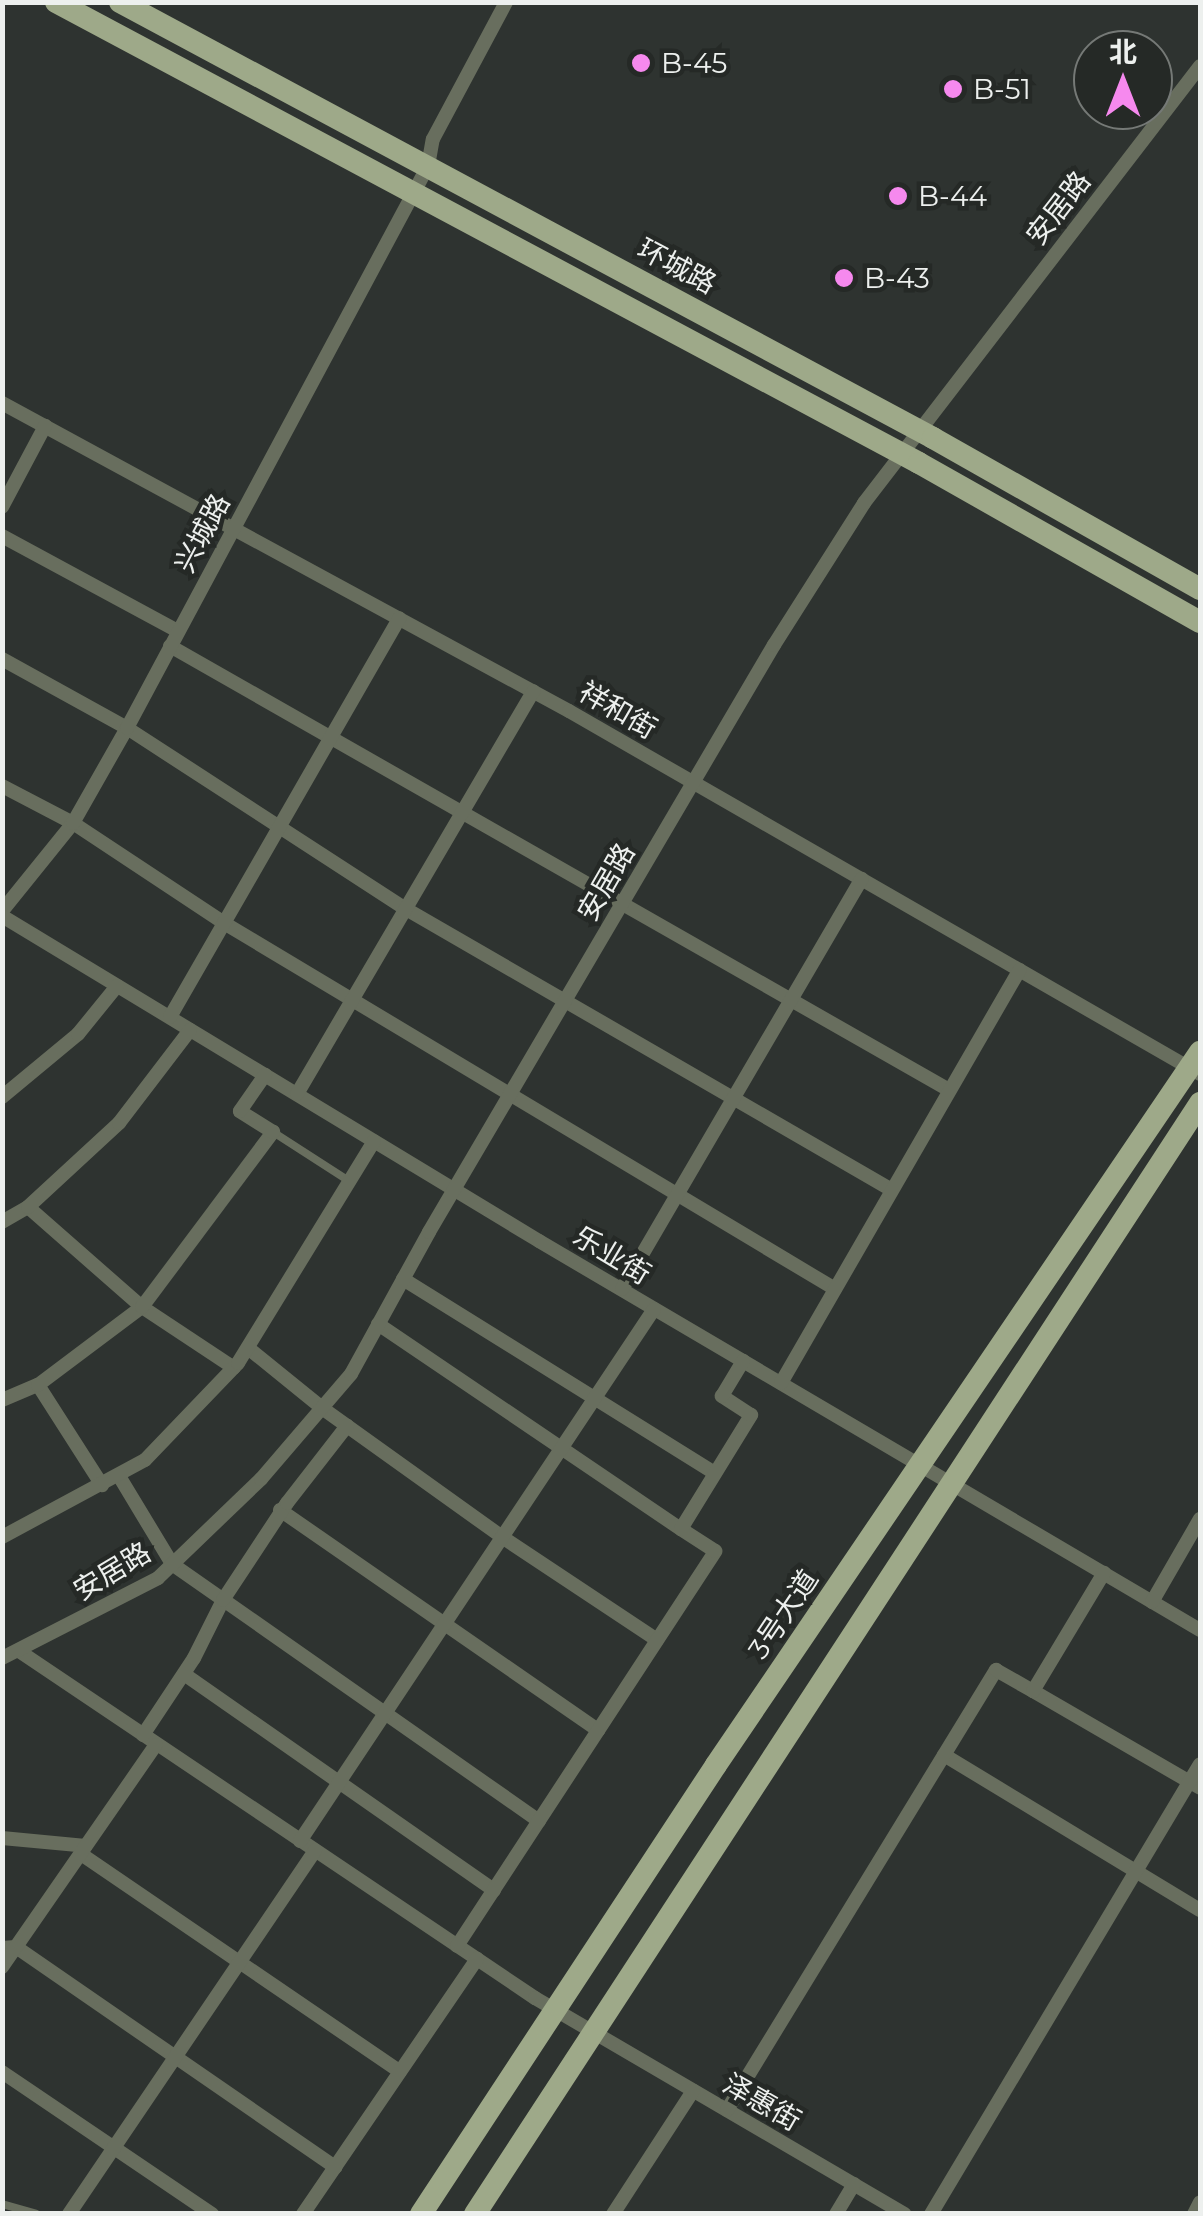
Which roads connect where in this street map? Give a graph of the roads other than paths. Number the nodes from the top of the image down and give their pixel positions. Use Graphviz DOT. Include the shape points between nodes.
graph roads {
  1 [pos="56,2"];
  2 [pos="120,2"];
  3 [pos="506,2"];
  4 [pos="1200,66"];
  5 [pos="428,166"];
  6 [pos="412,193"];
  7 [pos="2,403"];
  8 [pos="45,426"];
  9 [pos="917,430"];
  10 [pos="900,453"];
  11 [pos="2,507"];
  12 [pos="233,528"];
  13 [pos="2,536"];
  14 [pos="1200,589"];
  15 [pos="399,618"];
  16 [pos="1200,622"];
  17 [pos="178,631"];
  18 [pos="170,646"];
  19 [pos="2,660"];
  20 [pos="533,691"];
  21 [pos="126,728"];
  22 [pos="331,737"];
  23 [pos="694,782"];
  24 [pos="2,786"];
  25 [pos="462,812"];
  26 [pos="74,823"];
  27 [pos="281,825"];
  28 [pos="862,879"];
  29 [pos="622,903"];
  30 [pos="406,908"];
  31 [pos="2,914"];
  32 [pos="224,923"];
  33 [pos="1019,970"];
  34 [pos="117,986"];
  35 [pos="566,999"];
  36 [pos="352,1000"];
  37 [pos="791,1000"];
  38 [pos="170,1017"];
  39 [pos="190,1030"];
  40 [pos="1197,1064"];
  41 [pos="265,1074"];
  42 [pos="949,1090"];
  43 [pos="297,1094"];
  44 [pos="510,1095"];
  45 [pos="734,1097"];
  46 [pos="2,1098"];
  47 [pos="1200,1103"];
  48 [pos="273,1132"];
  49 [pos="374,1140"];
  50 [pos="349,1181"];
  51 [pos="454,1189"];
  52 [pos="892,1190"];
  53 [pos="677,1195"];
  54 [pos="28,1207"];
  55 [pos="4,1217"];
  56 [pos="403,1279"];
  57 [pos="835,1288"];
  58 [pos="622,1289"];
  59 [pos="142,1306"];
  60 [pos="654,1309"];
  61 [pos="378,1324"];
  62 [pos="248,1348"];
  63 [pos="743,1361"];
  64 [pos="234,1368"];
  65 [pos="781,1383"];
  66 [pos="38,1385"];
  67 [pos="595,1398"];
  68 [pos="2,1400"];
  69 [pos="322,1408"];
  70 [pos="347,1426"];
  71 [pos="562,1448"];
  72 [pos="920,1464"];
  73 [pos="716,1474"];
  74 [pos="119,1476"];
  75 [pos="953,1482"];
  76 [pos="102,1486"];
  77 [pos="281,1511"];
  78 [pos="1200,1518"];
  79 [pos="682,1529"];
  80 [pos="2,1537"];
  81 [pos="502,1537"];
  82 [pos="172,1564"];
  83 [pos="1104,1573"];
  84 [pos="223,1600"];
  85 [pos="1152,1602"];
  86 [pos="444,1625"];
  87 [pos="1200,1630"];
  88 [pos="657,1640"];
  89 [pos="19,1651"];
  90 [pos="2,1658"];
  91 [pos="184,1674"];
  92 [pos="1032,1690"];
  93 [pos="384,1714"];
  94 [pos="598,1730"];
  95 [pos="143,1736"];
  96 [pos="156,1745"];
  97 [pos="944,1755"];
  98 [pos="1200,1764"];
  99 [pos="339,1782"];
  100 [pos="1195,1785"];
  101 [pos="539,1821"];
  102 [pos="2,1838"];
  103 [pos="300,1841"];
  104 [pos="83,1850"];
  105 [pos="315,1851"];
  106 [pos="1137,1870"];
  107 [pos="494,1890"];
  108 [pos="1200,1910"];
  109 [pos="457,1946"];
  110 [pos="9,1948"];
  111 [pos="478,1959"];
  112 [pos="238,1964"];
  113 [pos="2,1967"];
  114 [pos="555,2010"];
  115 [pos="594,2032"];
  116 [pos="176,2056"];
  117 [pos="2,2072"];
  118 [pos="400,2072"];
  119 [pos="694,2091"];
  120 [pos="726,2110"];
  121 [pos="114,2147"];
  122 [pos="335,2167"];
  123 [pos="854,2184"];
  124 [pos="1200,2202"];
  125 [pos="2,2204"];
  126 [pos="36,2214"];
  127 [pos="69,2214"];
  128 [pos="212,2214"];
  129 [pos="304,2214"];
  130 [pos="421,2214"];
  131 [pos="475,2214"];
  132 [pos="613,2214"];
  133 [pos="836,2214"];
  134 [pos="904,2214"];
  135 [pos="931,2214"];
  136 [pos="1194,2214"];
  1 -- 6 [label="main road"];
  2 -- 5 [label="main road, 环城路"];
  3 -- 5 [label="street, 兴城路" via="433,139"];
  4 -- 9 [label="street, 安居路"];
  5 -- 6 [label="street, 兴城路"];
  5 -- 9 [label="main road, 环城路"];
  6 -- 10 [label="main road"];
  6 -- 12 [label="street, 兴城路"];
  7 -- 8 [label="street, 祥和街"];
  8 -- 11 [label="street"];
  8 -- 12 [label="street, 祥和街"];
  9 -- 10 [label="street, 安居路"];
  9 -- 14 [label="main road, 环城路"];
  10 -- 16 [label="main road"];
  10 -- 23 [label="street, 安居路"];
  12 -- 15 [label="street, 祥和街"];
  12 -- 17 [label="street, 兴城路"];
  13 -- 17 [label="street"];
  15 -- 20 [label="street, 祥和街"];
  15 -- 22 [label="street"];
  17 -- 18 [label="street, 兴城路"];
  18 -- 21 [label="street, 兴城路"];
  18 -- 22 [label="street"];
  19 -- 21 [label="street"];
  20 -- 23 [label="street, 祥和街"];
  20 -- 25 [label="street"];
  21 -- 26 [label="street, 兴城路"];
  21 -- 27 [label="street"];
  22 -- 25 [label="street"];
  22 -- 27 [label="street"];
  23 -- 28 [label="street, 祥和街"];
  23 -- 29 [label="street, 安居路"];
  24 -- 26 [label="street"];
  25 -- 29 [label="street"];
  25 -- 30 [label="street"];
  26 -- 31 [label="street, 兴城路"];
  26 -- 32 [label="street"];
  27 -- 30 [label="street"];
  27 -- 32 [label="street"];
  28 -- 33 [label="street, 祥和街"];
  28 -- 37 [label="street"];
  29 -- 35 [label="street, 安居路"];
  29 -- 37 [label="street"];
  30 -- 35 [label="street"];
  30 -- 36 [label="street"];
  31 -- 34 [label="street, 乐业街"];
  32 -- 36 [label="street"];
  32 -- 38 [label="street"];
  33 -- 40 [label="street, 祥和街"];
  33 -- 42 [label="street"];
  34 -- 38 [label="street, 乐业街"];
  34 -- 46 [label="street" via="78,1034"];
  35 -- 44 [label="street, 安居路"];
  35 -- 45 [label="street"];
  36 -- 43 [label="street"];
  36 -- 44 [label="street"];
  37 -- 42 [label="street"];
  37 -- 45 [label="street"];
  38 -- 39 [label="street, 乐业街"];
  39 -- 41 [label="street, 乐业街"];
  39 -- 54 [label="street" via="119,1123"];
  40 -- 72 [label="main road, 3号大道"];
  41 -- 43 [label="street, 乐业街"];
  41 -- 48 [label="street" via="240,1110"];
  42 -- 52 [label="street"];
  43 -- 49 [label="street, 乐业街"];
  44 -- 51 [label="street, 安居路"];
  44 -- 53 [label="street"];
  45 -- 52 [label="street"];
  45 -- 53 [label="street"];
  47 -- 75 [label="main road"];
  48 -- 50 [label="lane"];
  48 -- 59 [label="street"];
  49 -- 50 [label="street"];
  49 -- 51 [label="street, 乐业街"];
  50 -- 62 [label="street"];
  51 -- 56 [label="street, 安居路"];
  51 -- 58 [label="street, 乐业街"];
  52 -- 57 [label="street"];
  53 -- 57 [label="street"];
  53 -- 58 [label="street"];
  54 -- 55 [label="street"];
  54 -- 59 [label="street"];
  56 -- 61 [label="street, 安居路"];
  56 -- 67 [label="street"];
  57 -- 65 [label="street"];
  58 -- 60 [label="street, 乐业街"];
  59 -- 64 [label="street"];
  59 -- 66 [label="street"];
  60 -- 63 [label="street, 乐业街"];
  60 -- 67 [label="street"];
  61 -- 69 [label="street, 安居路"];
  61 -- 71 [label="street"];
  62 -- 64 [label="street"];
  62 -- 69 [label="street"];
  63 -- 65 [label="street, 乐业街"];
  63 -- 73 [label="street" via="722,1396 751,1415"];
  64 -- 74 [label="street" via="145,1460"];
  65 -- 72 [label="street, 乐业街"];
  66 -- 68 [label="street"];
  66 -- 76 [label="street"];
  67 -- 71 [label="street"];
  67 -- 73 [label="street"];
  69 -- 70 [label="street"];
  69 -- 82 [label="street, 安居路" via="261,1479"];
  70 -- 77 [label="street"];
  70 -- 81 [label="street"];
  71 -- 79 [label="street"];
  71 -- 81 [label="street"];
  72 -- 75 [label="street, 乐业街"];
  72 -- 114 [label="main road, 3号大道"];
  73 -- 79 [label="street"];
  74 -- 76 [label="street"];
  74 -- 82 [label="street"];
  75 -- 83 [label="street, 乐业街"];
  75 -- 115 [label="main road"];
  76 -- 80 [label="street"];
  77 -- 84 [label="street"];
  77 -- 86 [label="street"];
  78 -- 85 [label="street"];
  79 -- 88 [label="street" via="716,1551"];
  81 -- 86 [label="street"];
  81 -- 88 [label="street"];
  82 -- 84 [label="street"];
  82 -- 89 [label="street, 安居路" via="158,1578"];
  83 -- 85 [label="street, 乐业街"];
  83 -- 92 [label="street"];
  84 -- 91 [label="street"];
  84 -- 93 [label="street"];
  85 -- 87 [label="street, 乐业街"];
  86 -- 93 [label="street"];
  86 -- 94 [label="street"];
  88 -- 94 [label="street"];
  89 -- 90 [label="street, 安居路"];
  89 -- 95 [label="street, 泽惠街"];
  91 -- 95 [label="street"];
  91 -- 99 [label="street"];
  92 -- 97 [label="street" via="996,1670"];
  92 -- 100 [label="street"];
  93 -- 99 [label="street"];
  93 -- 101 [label="street"];
  94 -- 101 [label="street"];
  95 -- 96 [label="street, 泽惠街"];
  96 -- 103 [label="street, 泽惠街"];
  96 -- 104 [label="street"];
  97 -- 106 [label="street"];
  97 -- 120 [label="street"];
  98 -- 100 [label="street"];
  99 -- 103 [label="street"];
  99 -- 107 [label="street"];
  100 -- 106 [label="street"];
  101 -- 107 [label="street"];
  102 -- 104 [label="street"];
  103 -- 105 [label="street, 泽惠街"];
  104 -- 110 [label="street"];
  104 -- 112 [label="street"];
  105 -- 109 [label="street, 泽惠街"];
  105 -- 112 [label="street"];
  106 -- 108 [label="street"];
  106 -- 135 [label="street"];
  107 -- 109 [label="street"];
  109 -- 111 [label="street, 泽惠街"];
  110 -- 113 [label="street"];
  110 -- 116 [label="street"];
  111 -- 114 [label="street, 泽惠街"];
  111 -- 118 [label="street"];
  112 -- 116 [label="street"];
  112 -- 118 [label="street"];
  114 -- 115 [label="street, 泽惠街"];
  114 -- 130 [label="main road, 3号大道"];
  115 -- 119 [label="street, 泽惠街"];
  115 -- 131 [label="main road"];
  116 -- 121 [label="street"];
  116 -- 122 [label="street"];
  117 -- 121 [label="street"];
  118 -- 122 [label="street"];
  119 -- 120 [label="street, 泽惠街"];
  119 -- 132 [label="street"];
  120 -- 123 [label="street, 泽惠街"];
  121 -- 127 [label="street"];
  121 -- 128 [label="street"];
  122 -- 129 [label="street"];
  123 -- 133 [label="street"];
  123 -- 134 [label="street, 泽惠街"];
  124 -- 136 [label="street"];
  125 -- 126 [label="lane"];
}
